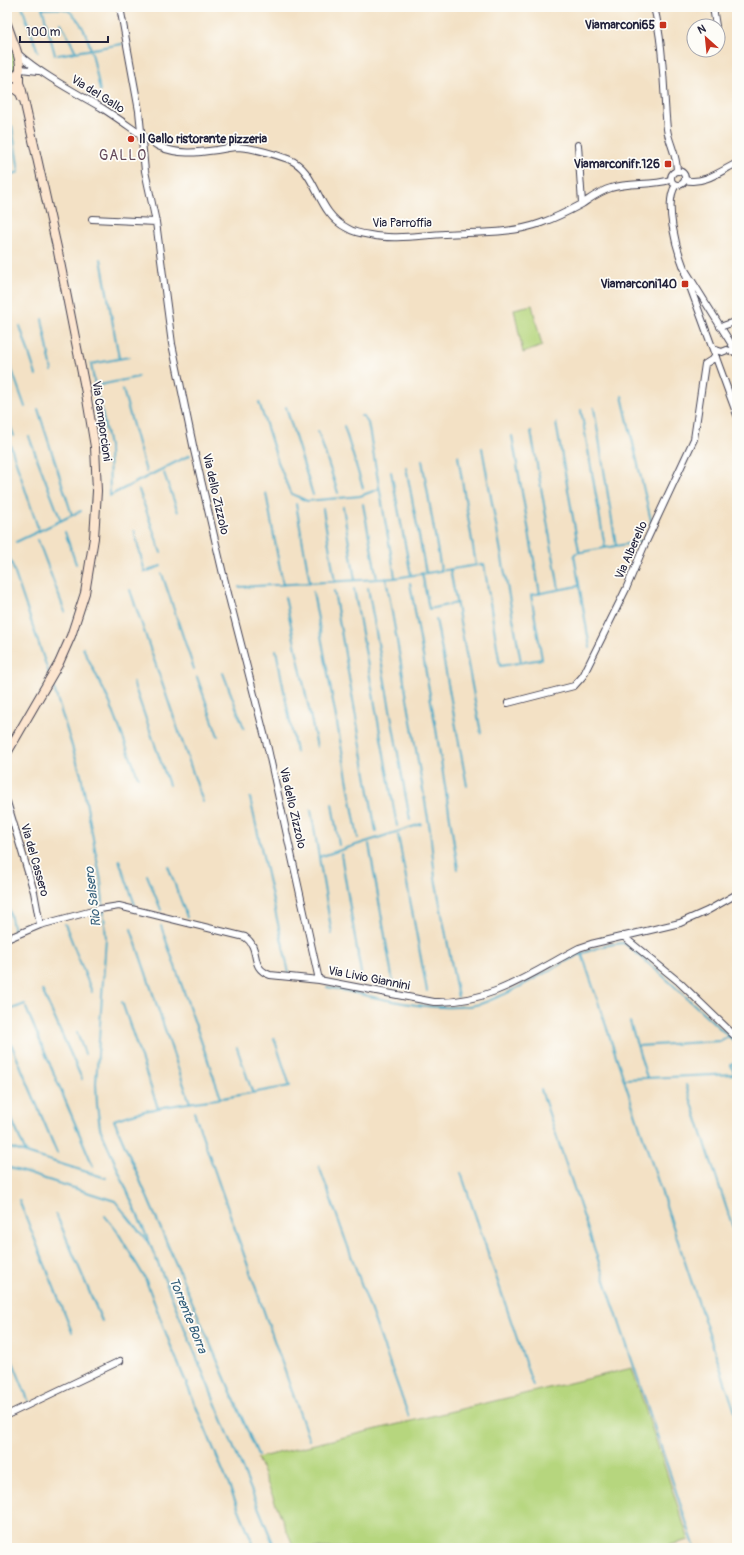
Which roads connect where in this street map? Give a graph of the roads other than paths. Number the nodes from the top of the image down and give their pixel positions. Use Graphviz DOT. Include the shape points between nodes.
graph roads {
  1 [pos="120,7"];
  2 [pos="654,7"];
  3 [pos="712,7"];
  4 [pos="714,18"];
  5 [pos="7,24"];
  6 [pos="10,39"];
  7 [pos="17,53"];
  8 [pos="20,71"];
  9 [pos="42,72"];
  10 [pos="7,82"];
  11 [pos="25,104"];
  12 [pos="141,135"];
  13 [pos="578,145"];
  14 [pos="737,163"];
  15 [pos="677,171"];
  16 [pos="670,180"];
  17 [pos="685,180"];
  18 [pos="676,185"];
  19 [pos="582,203"];
  20 [pos="92,219"];
  21 [pos="156,222"];
  22 [pos="684,268"];
  23 [pos="717,321"];
  24 [pos="737,321"];
  25 [pos="704,324"];
  26 [pos="720,327"];
  27 [pos="730,342"];
  28 [pos="713,349"];
  29 [pos="724,351"];
  30 [pos="737,353"];
  31 [pos="717,359"];
  32 [pos="737,415"];
  33 [pos="508,703"];
  34 [pos="7,753"];
  35 [pos="7,802"];
  36 [pos="737,894"];
  37 [pos="40,924"];
  38 [pos="623,936"];
  39 [pos="7,939"];
  40 [pos="320,980"];
  41 [pos="737,1038"];
  42 [pos="120,1361"];
  43 [pos="7,1415"];
  1 -- 12 [label="street, Via dello Zizzolo"];
  2 -- 15 [label="street" via="661,42 668,134 676,155"];
  3 -- 4 [label="street"];
  5 -- 6 [label="main road, Via Camporcioni"];
  6 -- 7 [label="main road, Via Camporcioni"];
  7 -- 8 [label="main road, Via Camporcioni"];
  7 -- 9 [label="street, Via del Gallo"];
  8 -- 9 [label="street, Via del Gallo"];
  8 -- 10 [label="main road"];
  8 -- 11 [label="main road, Via Camporcioni" via="19,84"];
  9 -- 12 [label="street, Via del Gallo"];
  10 -- 11 [label="main road" via="20,93"];
  11 -- 34 [label="main road, Via Camporcioni" via="58,252 95,447 97,491 93,546 85,593 71,636 59,663"];
  12 -- 19 [label="street, Via Parroffia" via="158,146 177,152 191,153 238,147 289,160 306,173 324,208 338,223 370,236 397,237 518,229 542,223"];
  12 -- 21 [label="street, Via dello Zizzolo" via="145,171"];
  13 -- 19 [label="street"];
  14 -- 17 [label="street" via="702,181"];
  15 -- 16 [label="street" via="672,173"];
  15 -- 17 [label="street" via="684,174"];
  16 -- 18 [label="street"];
  16 -- 19 [label="street, Via Parroffia" via="618,186"];
  17 -- 18 [label="street" via="682,184"];
  18 -- 22 [label="street" via="672,192 672,222 676,247"];
  20 -- 21 [label="street"];
  21 -- 40 [label="street, Via dello Zizzolo" via="172,344 194,450 268,749"];
  22 -- 23 [label="street"];
  22 -- 25 [label="street"];
  23 -- 25 [label="street" via="710,316"];
  23 -- 26 [label="street"];
  24 -- 26 [label="street"];
  25 -- 28 [label="street"];
  26 -- 27 [label="street"];
  27 -- 29 [label="street"];
  27 -- 30 [label="street"];
  28 -- 29 [label="street"];
  28 -- 31 [label="street"];
  29 -- 30 [label="street"];
  29 -- 31 [label="street"];
  31 -- 32 [label="street"];
  31 -- 33 [label="street, Via Alberello" via="705,364 694,439 626,589 583,676 574,686"];
  35 -- 37 [label="street, Via del Cassero" via="34,892"];
  36 -- 38 [label="street, Via Livio Giannini" via="680,923"];
  37 -- 39 [label="street, Via Livio Giannini"];
  37 -- 40 [label="street, Via Livio Giannini" via="119,906 244,937 252,943 258,968 262,972 274,976"];
  38 -- 40 [label="street, Via Livio Giannini" via="579,948 506,988 462,1001 434,1002"];
  38 -- 41 [label="street" via="679,982"];
  42 -- 43 [label="street"];
}
